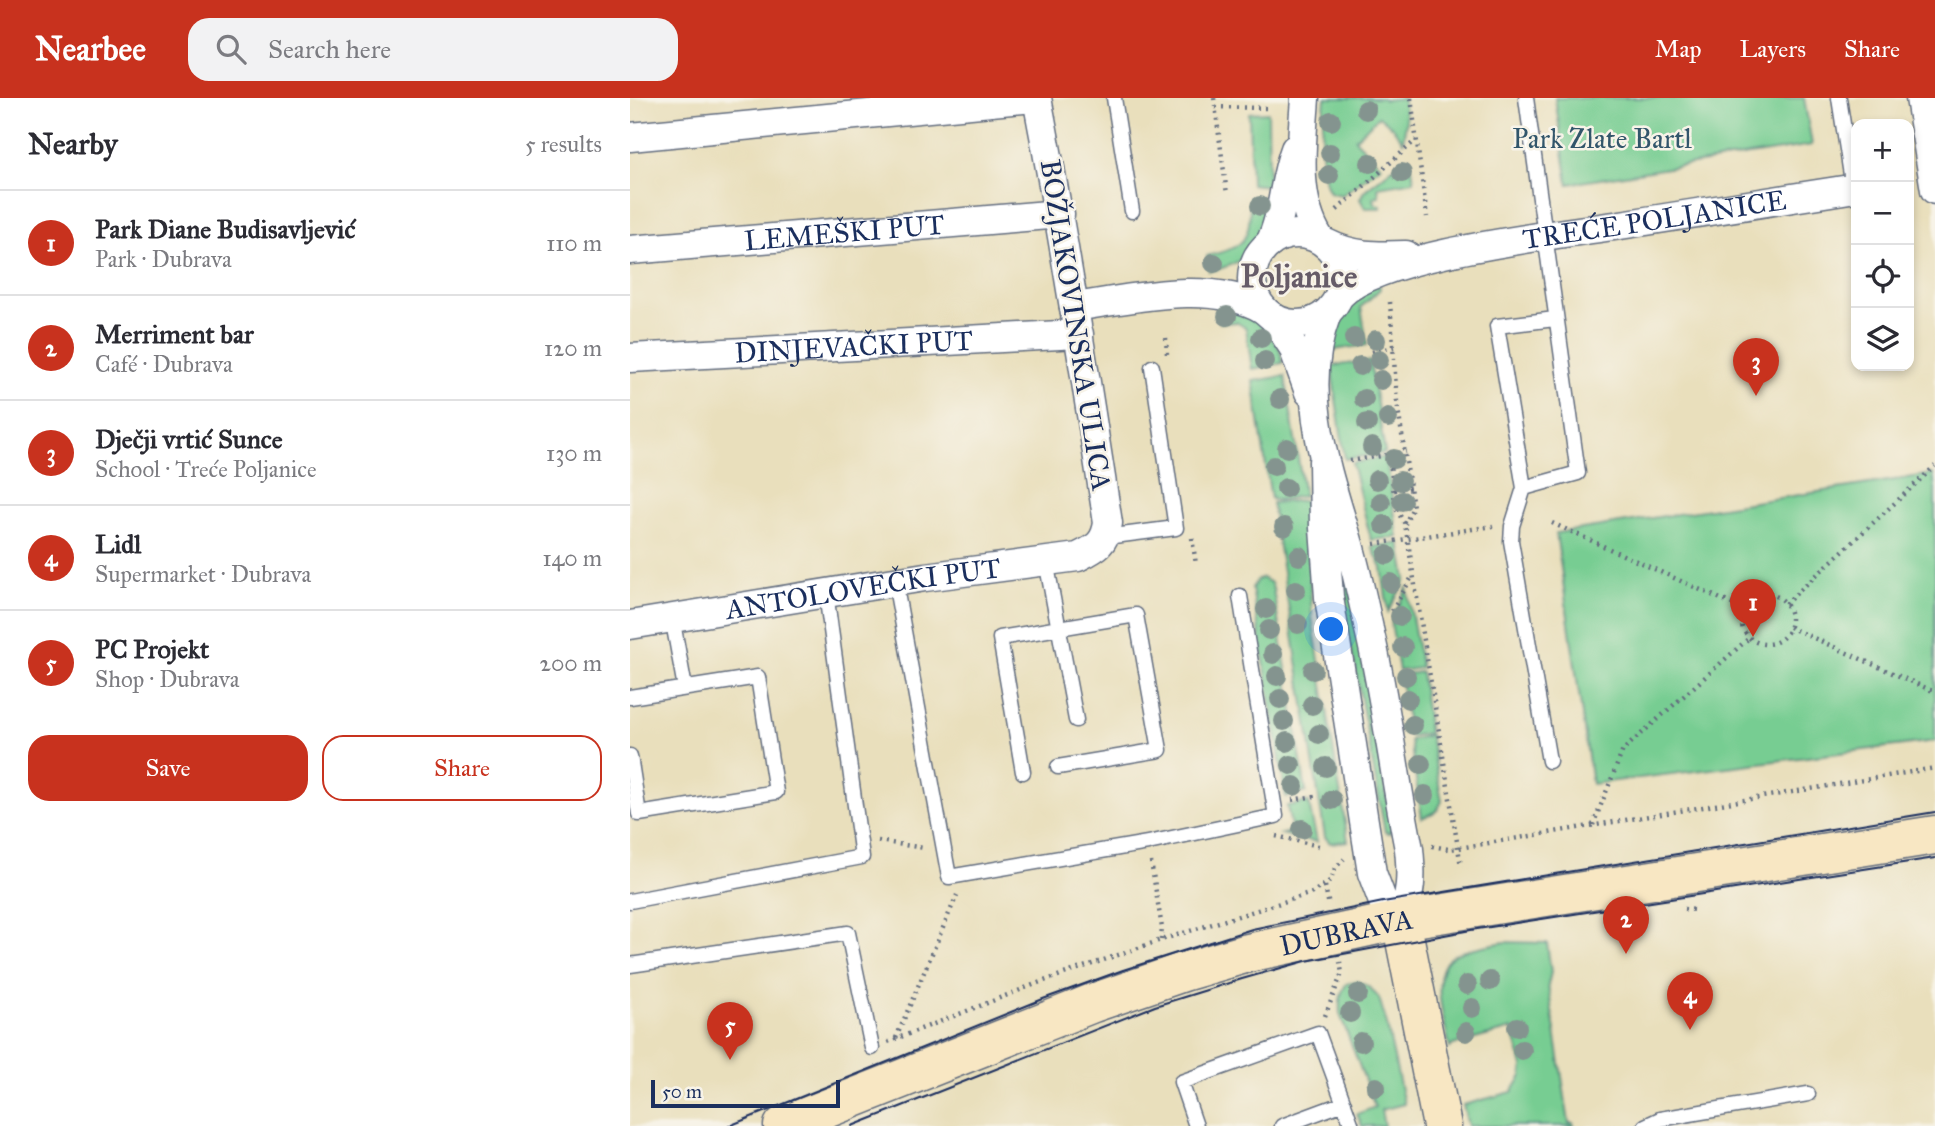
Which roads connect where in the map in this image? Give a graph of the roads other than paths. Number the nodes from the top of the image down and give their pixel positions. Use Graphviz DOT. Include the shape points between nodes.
graph roads {
  1 [pos="1035,98"];
  2 [pos="1114,98"];
  3 [pos="1305,98"];
  4 [pos="1526,98"];
  5 [pos="1839,98"];
  6 [pos="1920,98"];
  7 [pos="1302,130"];
  8 [pos="630,137"];
  9 [pos="1854,182"];
  10 [pos="1925,182"];
  11 [pos="1851,189"];
  12 [pos="1132,211"];
  13 [pos="1059,214"];
  14 [pos="1544,237"];
  15 [pos="1323,241"];
  16 [pos="1265,248"];
  17 [pos="630,250"];
  18 [pos="1451,253"];
  19 [pos="1173,294"];
  20 [pos="1334,304"];
  21 [pos="1268,313"];
  22 [pos="1555,318"];
  23 [pos="1076,320"];
  24 [pos="630,358"];
  25 [pos="1152,367"];
  26 [pos="1316,413"];
  27 [pos="1336,461"];
  28 [pos="1524,488"];
  29 [pos="1100,543"];
  30 [pos="1046,561"];
  31 [pos="895,582"];
  32 [pos="826,593"];
  33 [pos="1240,596"];
  34 [pos="672,617"];
  35 [pos="630,625"];
  36 [pos="1059,627"];
  37 [pos="685,688"];
  38 [pos="630,697"];
  39 [pos="1076,720"];
  40 [pos="630,756"];
  41 [pos="1549,761"];
  42 [pos="1058,767"];
  43 [pos="1023,772"];
  44 [pos="1935,835"];
  45 [pos="630,901"];
  46 [pos="1401,920"];
  47 [pos="630,965"];
  48 [pos="872,1048"];
  49 [pos="1808,1094"];
  50 [pos="1344,1103"];
  51 [pos="783,1126"];
  52 [pos="1196,1126"];
  53 [pos="1282,1126"];
  54 [pos="1352,1126"];
  55 [pos="1441,1126"];
  56 [pos="1645,1126"];
  1 -- 8 [label="street"];
  1 -- 13 [label="street, BOŽJAKOVINSKA ULICA"];
  2 -- 12 [label="lane"];
  3 -- 7 [label="street"];
  4 -- 14 [label="lane"];
  5 -- 9 [label="lane"];
  6 -- 10 [label="street"];
  7 -- 15 [label="street" via="1307,211"];
  7 -- 16 [label="street" via="1287,171 1280,217"];
  11 -- 14 [label="street, TREĆE POLJANICE"];
  13 -- 17 [label="street, LEMEŠKI PUT"];
  13 -- 23 [label="street, BOŽJAKOVINSKA ULICA"];
  14 -- 18 [label="street, TREĆE POLJANICE"];
  14 -- 22 [label="lane"];
  15 -- 16 [label="street" via="1294,233"];
  15 -- 18 [label="street, TREĆE POLJANICE" via="1358,255"];
  15 -- 20 [label="street" via="1341,267 1343,281"];
  16 -- 19 [label="street" via="1233,273"];
  16 -- 21 [label="street" via="1254,266 1252,281 1255,296"];
  18 -- 20 [label="street, TREĆE POLJANICE" via="1377,273 1349,286"];
  19 -- 21 [label="street" via="1236,297"];
  19 -- 23 [label="street"];
  20 -- 21 [label="street" via="1315,321 1301,324 1286,323"];
  20 -- 26 [label="street" via="1317,344"];
  21 -- 26 [label="street" via="1293,347"];
  22 -- 28 [label="lane" via="1578,473"];
  22 -- 28 [label="lane" via="1497,326"];
  23 -- 24 [label="street, DINJEVAČKI PUT"];
  23 -- 29 [label="street, BOŽJAKOVINSKA ULICA" via="1108,523"];
  25 -- 29 [label="lane" via="1176,528"];
  26 -- 27 [label="street"];
  27 -- 46 [label="street" via="1346,534 1370,632 1409,849 1411,889"];
  27 -- 46 [label="street" via="1324,528 1329,597 1376,887"];
  28 -- 41 [label="lane" via="1511,541"];
  29 -- 30 [label="street, ANTOLOVEČKI PUT" via="1078,557"];
  30 -- 31 [label="street, ANTOLOVEČKI PUT"];
  30 -- 36 [label="lane"];
  31 -- 32 [label="street, ANTOLOVEČKI PUT"];
  31 -- 33 [label="lane" via="949,877 1276,816"];
  32 -- 34 [label="street, ANTOLOVEČKI PUT"];
  32 -- 45 [label="lane" via="862,857"];
  34 -- 35 [label="street, ANTOLOVEČKI PUT"];
  34 -- 37 [label="lane"];
  36 -- 39 [label="lane"];
  36 -- 42 [label="lane" via="1136,615 1160,750"];
  36 -- 43 [label="lane" via="1000,638"];
  37 -- 38 [label="lane"];
  37 -- 40 [label="lane" via="758,677 776,792 639,814"];
  44 -- 46 [label="main road, DUBRAVA"];
  46 -- 51 [label="main road, DUBRAVA" via="1248,953 1160,979"];
  46 -- 55 [label="main road"];
  47 -- 48 [label="lane" via="848,933"];
  49 -- 56 [label="lane" via="1660,1119"];
  50 -- 52 [label="lane" via="1318,1034 1181,1082"];
  50 -- 53 [label="lane"];
  50 -- 54 [label="lane"];
}
